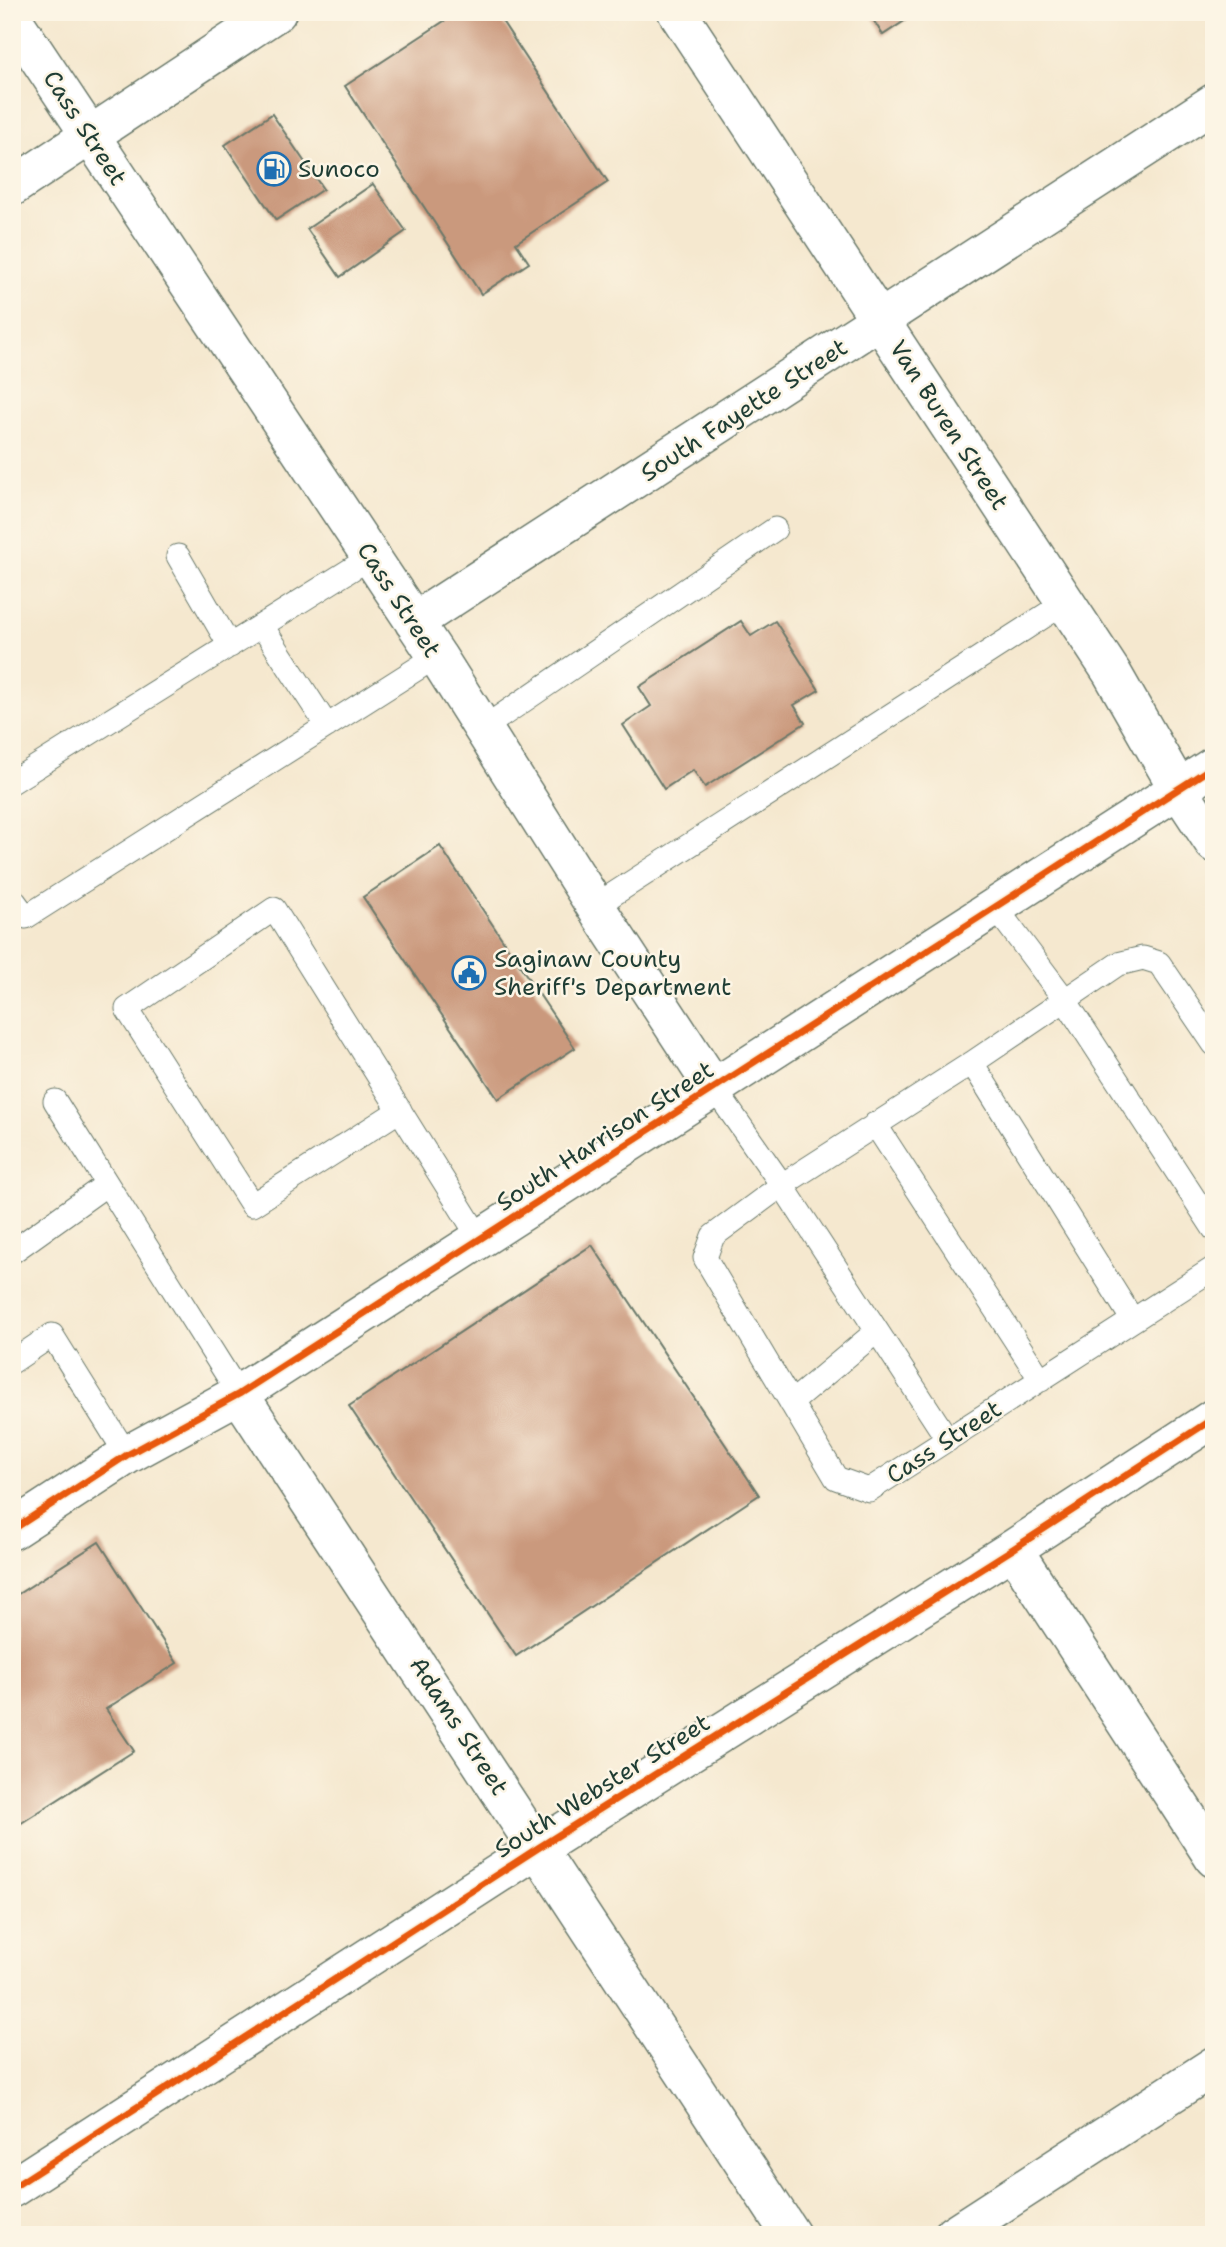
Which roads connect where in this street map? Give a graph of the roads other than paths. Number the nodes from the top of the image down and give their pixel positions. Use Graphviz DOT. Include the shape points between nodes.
graph roads {
  1 [pos="277,12"];
  2 [pos="677,12"];
  3 [pos="12,18"];
  4 [pos="1214,103"];
  5 [pos="90,137"];
  6 [pos="12,187"];
  7 [pos="881,321"];
  8 [pos="775,529"];
  9 [pos="178,556"];
  10 [pos="371,557"];
  11 [pos="1066,602"];
  12 [pos="414,622"];
  13 [pos="262,626"];
  14 [pos="230,646"];
  15 [pos="437,656"];
  16 [pos="327,726"];
  17 [pos="482,729"];
  18 [pos="1214,766"];
  19 [pos="12,782"];
  20 [pos="1179,790"];
  21 [pos="1214,843"];
  22 [pos="12,898"];
  23 [pos="595,906"];
  24 [pos="996,908"];
  25 [pos="1065,1000"];
  26 [pos="1214,1044"];
  27 [pos="972,1063"];
  28 [pos="714,1088"];
  29 [pos="55,1101"];
  30 [pos="400,1110"];
  31 [pos="875,1124"];
  32 [pos="107,1184"];
  33 [pos="782,1185"];
  34 [pos="1214,1229"];
  35 [pos="481,1239"];
  36 [pos="12,1252"];
  37 [pos="1214,1268"];
  38 [pos="1132,1319"];
  39 [pos="877,1331"];
  40 [pos="12,1362"];
  41 [pos="1041,1380"];
  42 [pos="239,1394"];
  43 [pos="791,1402"];
  44 [pos="1214,1418"];
  45 [pos="948,1440"];
  46 [pos="127,1455"];
  47 [pos="12,1530"];
  48 [pos="1013,1549"];
  49 [pos="538,1848"];
  50 [pos="1214,1858"];
  51 [pos="1214,2066"];
  52 [pos="12,2189"];
  53 [pos="791,2235"];
  54 [pos="953,2235"];
  1 -- 5 [label="street"];
  2 -- 7 [label="street, Van Buren Street"];
  3 -- 5 [label="street, Cass Street"];
  4 -- 7 [label="street, South Fayette Street"];
  5 -- 6 [label="street"];
  5 -- 10 [label="street, Cass Street"];
  7 -- 11 [label="street, Van Buren Street"];
  7 -- 12 [label="street, South Fayette Street"];
  8 -- 17 [label="lane"];
  9 -- 14 [label="lane"];
  10 -- 12 [label="street, Cass Street"];
  10 -- 13 [label="lane"];
  11 -- 20 [label="street, Van Buren Street"];
  11 -- 23 [label="lane"];
  12 -- 15 [label="street, Cass Street"];
  13 -- 14 [label="lane"];
  13 -- 16 [label="lane"];
  14 -- 19 [label="lane"];
  15 -- 16 [label="lane"];
  15 -- 17 [label="street, Cass Street"];
  16 -- 22 [label="lane" via="26,917"];
  17 -- 23 [label="street, Cass Street"];
  18 -- 20 [label="street, South Harrison Street"];
  20 -- 21 [label="street, Van Buren Street"];
  20 -- 24 [label="street, South Harrison Street"];
  23 -- 28 [label="street, Cass Street"];
  24 -- 25 [label="lane"];
  24 -- 28 [label="street, South Harrison Street"];
  25 -- 26 [label="lane, Cass Street" via="1118,964 1143,958 1159,963"];
  25 -- 27 [label="lane, Cass Street"];
  25 -- 34 [label="lane"];
  27 -- 31 [label="lane, Cass Street"];
  27 -- 38 [label="lane"];
  28 -- 33 [label="lane, Cass Street"];
  28 -- 35 [label="street, South Harrison Street"];
  29 -- 32 [label="lane"];
  30 -- 30 [label="lane" via="274,909 127,1009 253,1205"];
  30 -- 35 [label="lane"];
  31 -- 33 [label="lane, Cass Street"];
  31 -- 41 [label="lane"];
  32 -- 36 [label="lane"];
  32 -- 42 [label="lane"];
  33 -- 39 [label="lane"];
  33 -- 43 [label="lane, Cass Street" via="713,1236 705,1258"];
  35 -- 42 [label="street, South Harrison Street"];
  37 -- 38 [label="lane, Cass Street"];
  38 -- 41 [label="lane, Cass Street"];
  39 -- 43 [label="lane"];
  39 -- 45 [label="lane"];
  40 -- 46 [label="lane" via="52,1335"];
  41 -- 45 [label="lane, Cass Street"];
  42 -- 46 [label="street, South Harrison Street"];
  42 -- 49 [label="street, Adams Street"];
  43 -- 45 [label="lane, Cass Street" via="836,1478 869,1490"];
  44 -- 48 [label="street, South Webster Street"];
  46 -- 47 [label="street, South Harrison Street"];
  48 -- 49 [label="street, South Webster Street"];
  48 -- 50 [label="street"];
  49 -- 52 [label="street, South Webster Street"];
  49 -- 53 [label="street, Adams Street"];
  51 -- 54 [label="street"];
}
